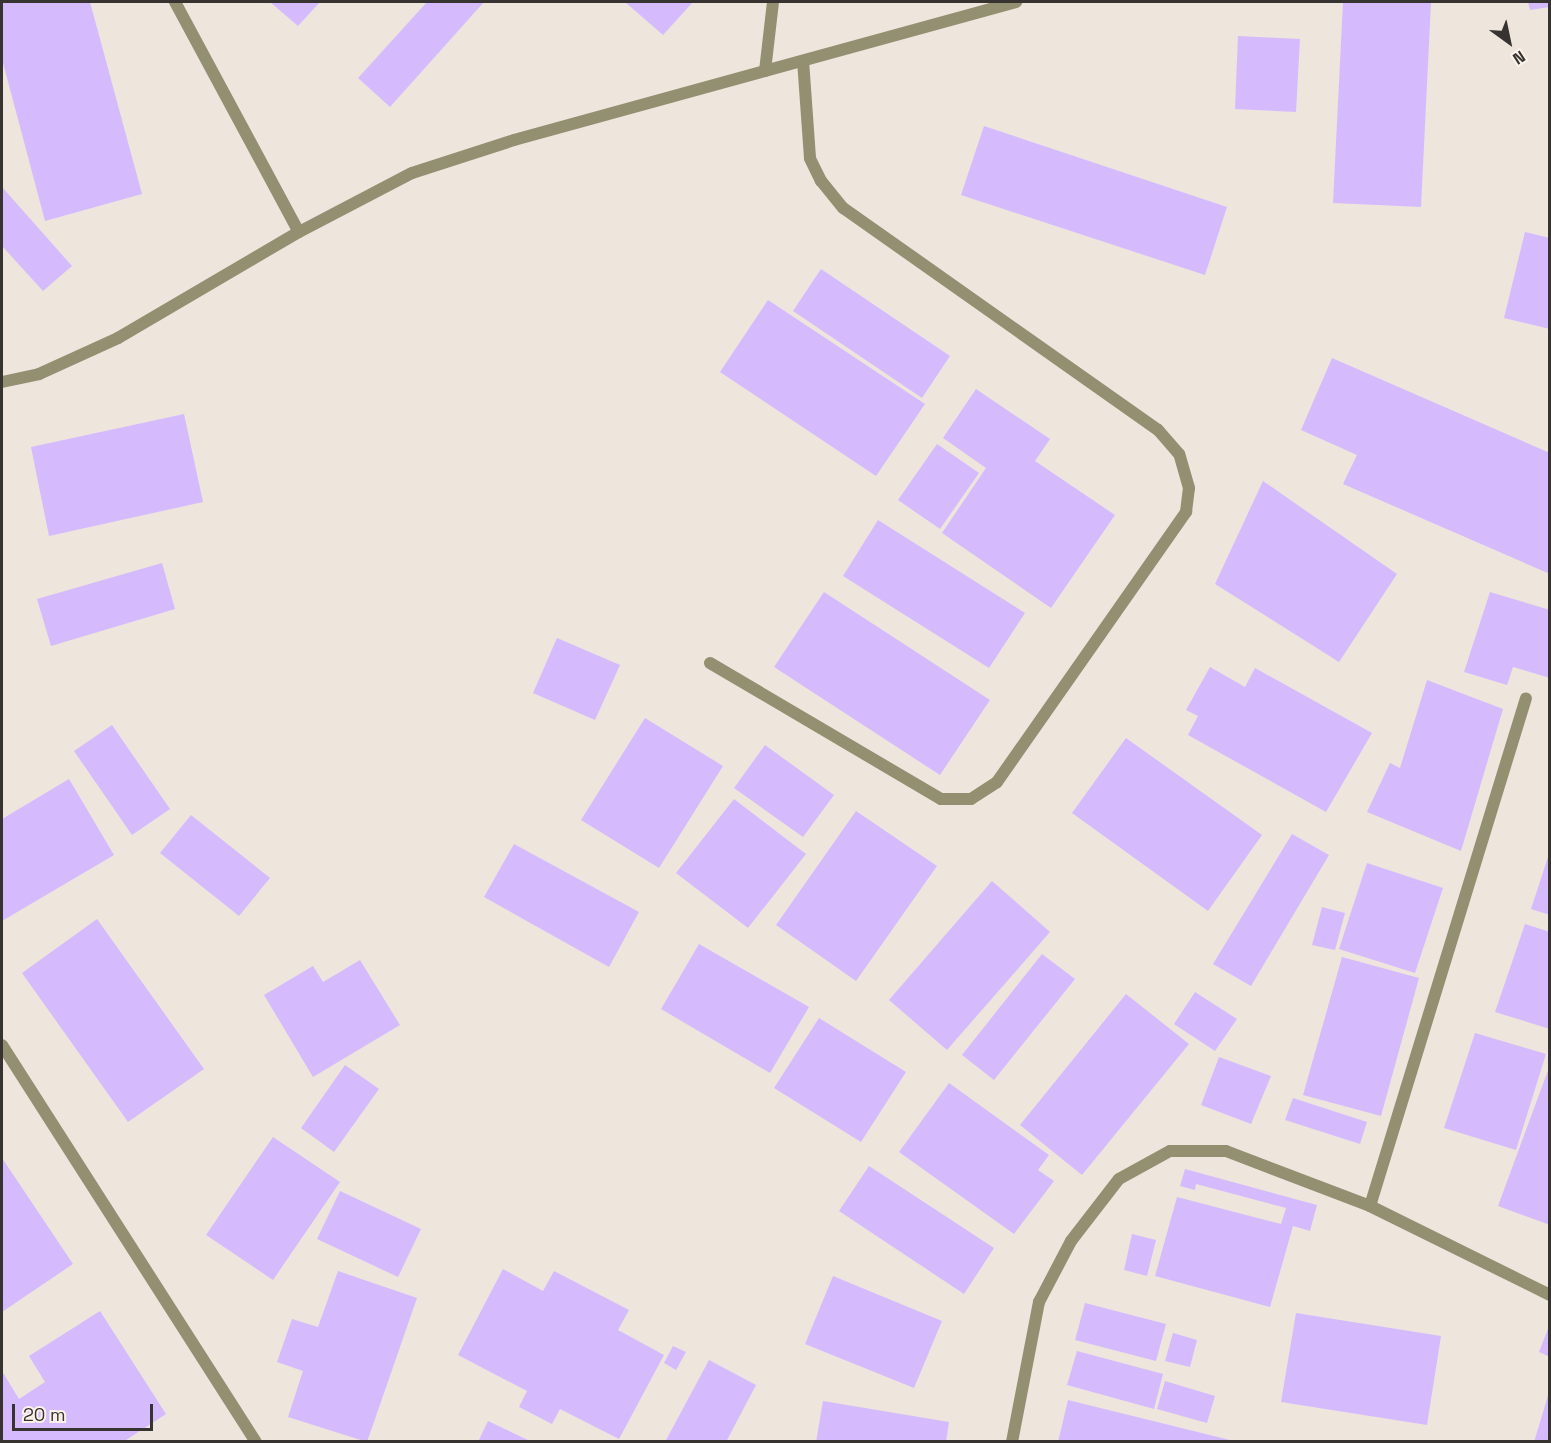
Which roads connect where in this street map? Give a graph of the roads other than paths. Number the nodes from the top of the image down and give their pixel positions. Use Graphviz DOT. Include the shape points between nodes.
graph roads {
  1 [pos="175,2"];
  2 [pos="772,2"];
  3 [pos="1016,2"];
  4 [pos="803,61"];
  5 [pos="765,72"];
  6 [pos="299,232"];
  7 [pos="2,382"];
  8 [pos="710,663"];
  9 [pos="1526,698"];
  10 [pos="2,1045"];
  11 [pos="1370,1206"];
  12 [pos="1550,1295"];
  13 [pos="256,1442"];
  14 [pos="1012,1442"];
  1 -- 6 [label="street"];
  2 -- 5 [label="street"];
  3 -- 4 [label="street"];
  4 -- 5 [label="street"];
  4 -- 8 [label="street" via="810,158 821,181 843,208 1158,430 1179,454 1190,488 1186,512 997,782 971,799 941,800"];
  5 -- 6 [label="street" via="514,140 412,173"];
  6 -- 7 [label="street" via="118,338 39,374"];
  9 -- 11 [label="street"];
  10 -- 13 [label="street"];
  11 -- 12 [label="street"];
  11 -- 14 [label="street" via="1226,1151 1170,1151 1119,1179 1071,1241 1039,1302"];
}
